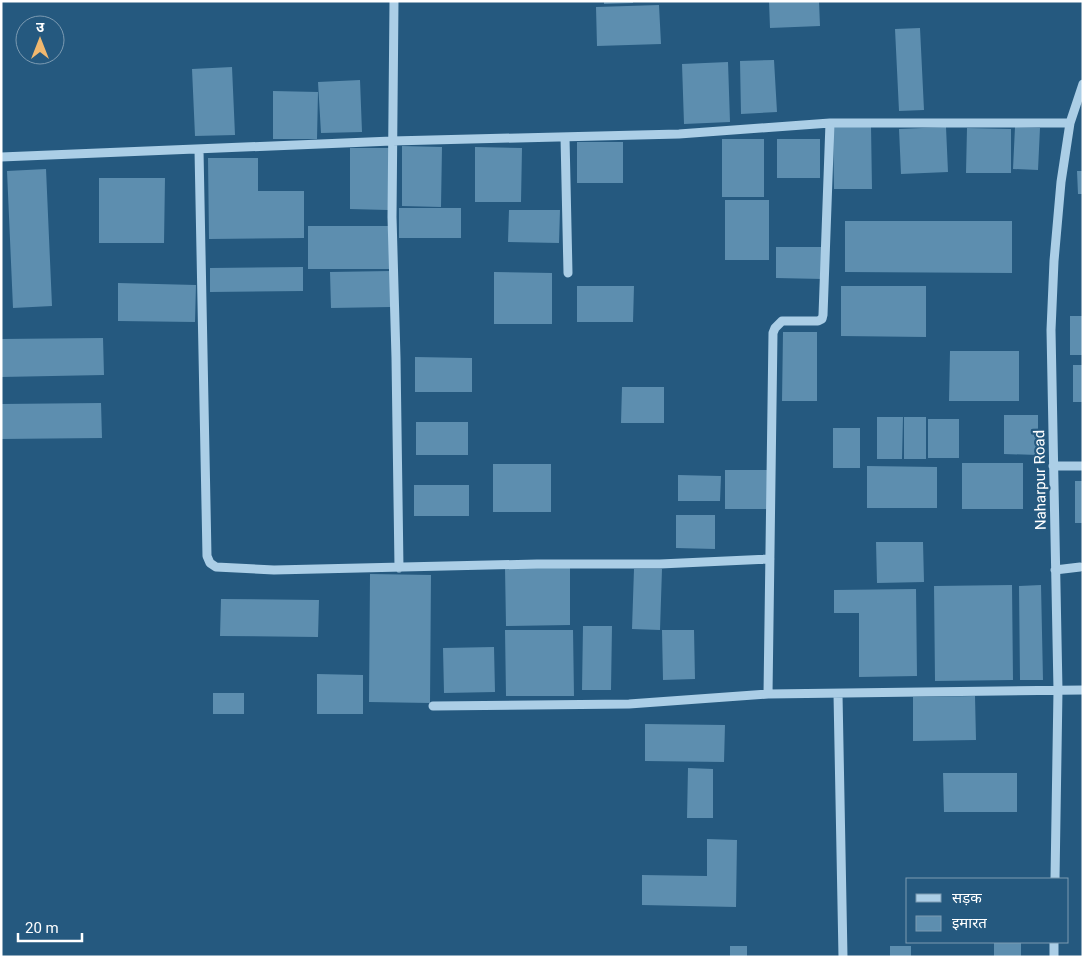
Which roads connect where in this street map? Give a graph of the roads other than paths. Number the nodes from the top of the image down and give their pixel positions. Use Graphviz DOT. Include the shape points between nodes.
graph roads {
  1 [pos="394,1"];
  2 [pos="1083,84"];
  3 [pos="830,122"];
  4 [pos="1070,123"];
  5 [pos="565,137"];
  6 [pos="392,142"];
  7 [pos="199,150"];
  8 [pos="1,157"];
  9 [pos="568,274"];
  10 [pos="1053,466"];
  11 [pos="1083,466"];
  12 [pos="770,559"];
  13 [pos="1080,566"];
  14 [pos="398,568"];
  15 [pos="1055,570"];
  16 [pos="1058,690"];
  17 [pos="1083,690"];
  18 [pos="768,694"];
  19 [pos="838,694"];
  20 [pos="433,706"];
  21 [pos="1055,878"];
  22 [pos="1054,943"];
  23 [pos="843,957"];
  24 [pos="1054,957"];
  1 -- 6 [label="street"];
  2 -- 4 [label="street, Naharpur Road"];
  3 -- 4 [label="street"];
  3 -- 5 [label="street" via="679,134"];
  3 -- 12 [label="street" via="822,320 782,321 773,333"];
  4 -- 10 [label="street, Naharpur Road" via="1060,182 1054,261 1051,330"];
  5 -- 6 [label="street"];
  5 -- 9 [label="street"];
  6 -- 7 [label="street"];
  6 -- 14 [label="street"];
  7 -- 8 [label="street"];
  7 -- 14 [label="street" via="207,556 210,563 224,568 274,570"];
  10 -- 11 [label="street"];
  10 -- 15 [label="street, Naharpur Road"];
  12 -- 14 [label="street"];
  12 -- 18 [label="street"];
  13 -- 15 [label="street"];
  15 -- 16 [label="street, Naharpur Road"];
  16 -- 17 [label="street"];
  16 -- 19 [label="street"];
  16 -- 21 [label="street, Naharpur Road"];
  18 -- 19 [label="street"];
  18 -- 20 [label="street" via="628,704"];
  19 -- 23 [label="street"];
  22 -- 24 [label="street"];
}
